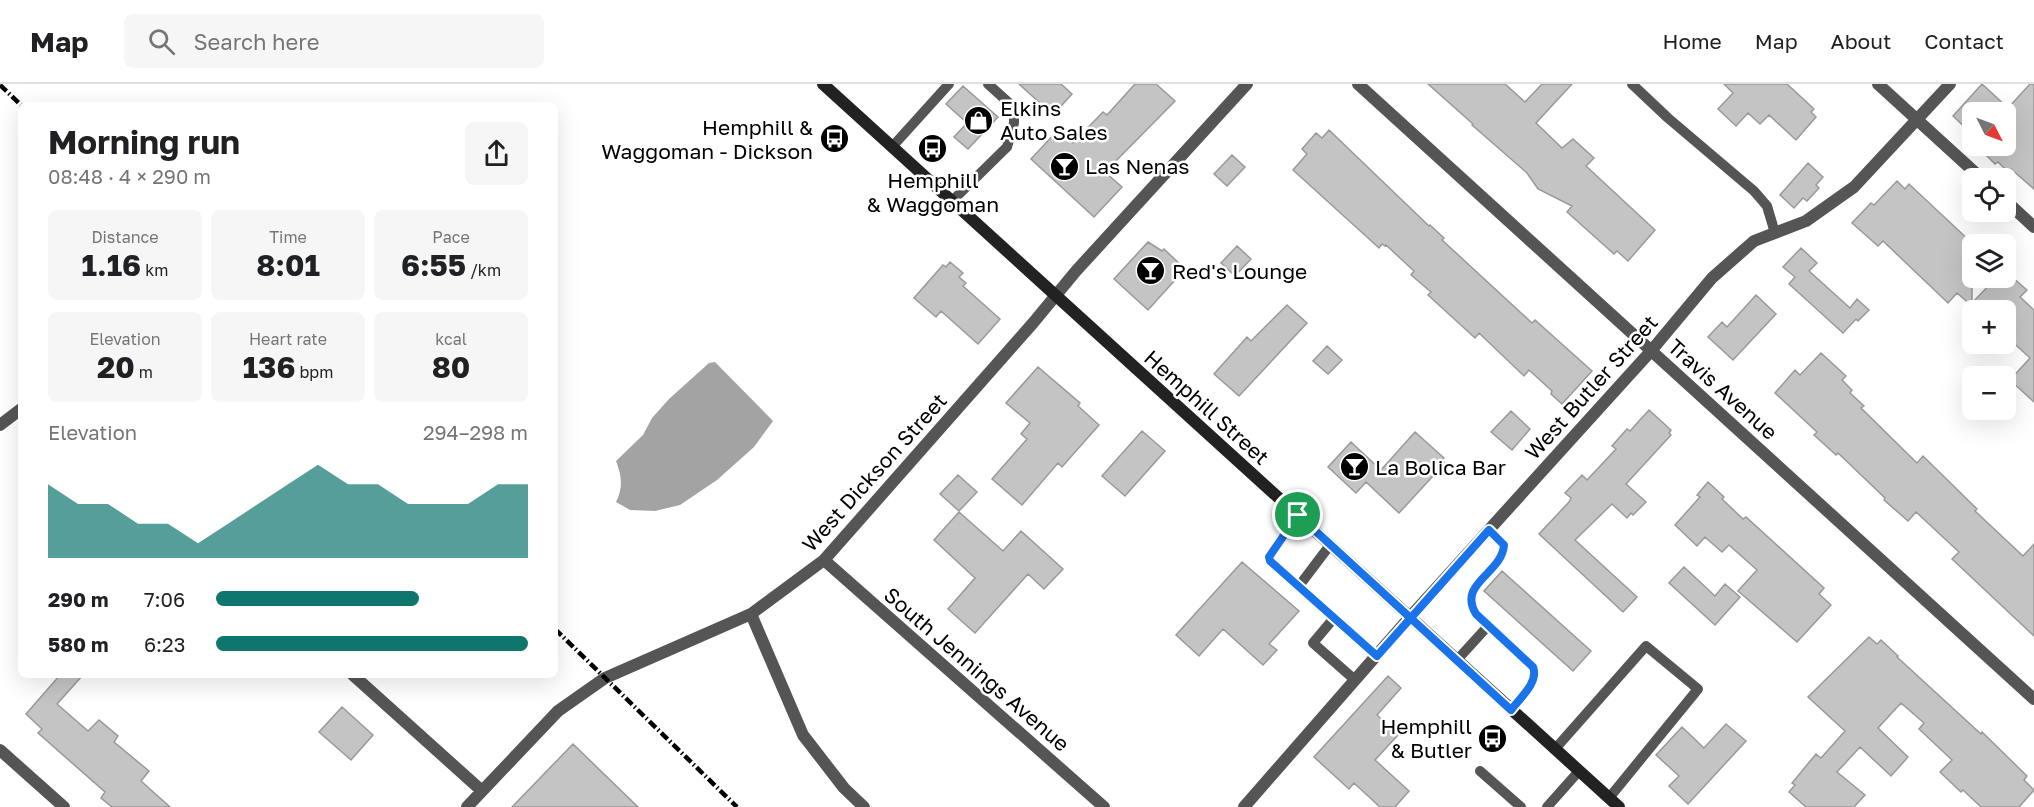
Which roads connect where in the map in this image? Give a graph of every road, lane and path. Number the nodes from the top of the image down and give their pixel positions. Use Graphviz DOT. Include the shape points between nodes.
graph roads {
  1 [pos="823,84"];
  2 [pos="949,84"];
  3 [pos="988,84"];
  4 [pos="1247,84"];
  5 [pos="1358,84"];
  6 [pos="1632,84"];
  7 [pos="1878,84"];
  8 [pos="1950,84"];
  9 [pos="1918,120"];
  10 [pos="892,147"];
  11 [pos="1970,168"];
  12 [pos="952,201"];
  13 [pos="2016,210"];
  14 [pos="2034,227"];
  15 [pos="1775,233"];
  16 [pos="1056,296"];
  17 [pos="1651,351"];
  18 [pos="18,411"];
  19 [pos="0,424"];
  20 [pos="1298,515"];
  21 [pos="1489,530"];
  22 [pos="1330,545"];
  23 [pos="824,560"];
  24 [pos="1299,586"];
  25 [pos="751,614"];
  26 [pos="1410,617"];
  27 [pos="1334,618"];
  28 [pos="1488,626"];
  29 [pos="1377,656"];
  30 [pos="1457,660"];
  31 [pos="355,678"];
  32 [pos="1356,680"];
  33 [pos="2034,699"];
  34 [pos="1511,710"];
  35 [pos="0,750"];
  36 [pos="1555,750"];
  37 [pos="1480,771"];
  38 [pos="1579,771"];
  39 [pos="482,791"];
  40 [pos="1609,798"];
  41 [pos="64,807"];
  42 [pos="467,807"];
  43 [pos="864,807"];
  44 [pos="1104,807"];
  45 [pos="1244,807"];
  46 [pos="1521,807"];
  47 [pos="1547,807"];
  48 [pos="1619,807"];
  1 -- 10 [label="main road, Hemphill Street"];
  2 -- 10 [label="lane"];
  3 -- 12 [label="lane" via="1014,112 1007,147"];
  4 -- 16 [label="street, West Dickson Street"];
  5 -- 17 [label="street, Travis Avenue"];
  6 -- 15 [label="lane" via="1754,190 1767,206"];
  7 -- 9 [label="street"];
  8 -- 9 [label="street, West Butler Street"];
  9 -- 11 [label="street"];
  9 -- 15 [label="street, West Butler Street" via="1854,187 1806,221"];
  10 -- 12 [label="main road, Hemphill Street"];
  12 -- 16 [label="main road, Hemphill Street"];
  13 -- 14 [label="street"];
  15 -- 17 [label="street, West Butler Street" via="1754,241 1712,278"];
  16 -- 20 [label="main road, Hemphill Street"];
  16 -- 23 [label="street, West Dickson Street"];
  17 -- 21 [label="street, West Butler Street"];
  17 -- 33 [label="street, Travis Avenue"];
  18 -- 19 [label="street"];
  20 -- 22 [label="main road, Hemphill Street"];
  20 -- 24 [label="lane" via="1269,557"];
  21 -- 26 [label="street, West Butler Street"];
  21 -- 28 [label="lane" via="1504,545 1504,552 1470,596 1471,606"];
  22 -- 24 [label="lane"];
  22 -- 26 [label="main road, Hemphill Street"];
  23 -- 25 [label="street, West Dickson Street"];
  23 -- 44 [label="street, South Jennings Avenue"];
  24 -- 27 [label="lane"];
  25 -- 39 [label="street, West Dickson Street" via="605,678 558,711"];
  25 -- 43 [label="street" via="803,735"];
  26 -- 29 [label="street, West Butler Street"];
  26 -- 30 [label="main road, Hemphill Street"];
  27 -- 29 [label="lane"];
  27 -- 32 [label="lane" via="1313,643"];
  28 -- 30 [label="lane"];
  28 -- 34 [label="lane" via="1536,673"];
  29 -- 32 [label="street, West Butler Street"];
  30 -- 34 [label="main road, Hemphill Street"];
  31 -- 39 [label="street"];
  32 -- 45 [label="street, West Butler Street"];
  34 -- 36 [label="main road, Hemphill Street"];
  35 -- 41 [label="street"];
  36 -- 38 [label="main road, Hemphill Street"];
  36 -- 40 [label="lane" via="1646,646 1698,689"];
  37 -- 46 [label="lane"];
  38 -- 40 [label="main road, Hemphill Street"];
  38 -- 47 [label="lane"];
  39 -- 42 [label="street, West Dickson Street"];
  40 -- 48 [label="main road, Hemphill Street"];
}
